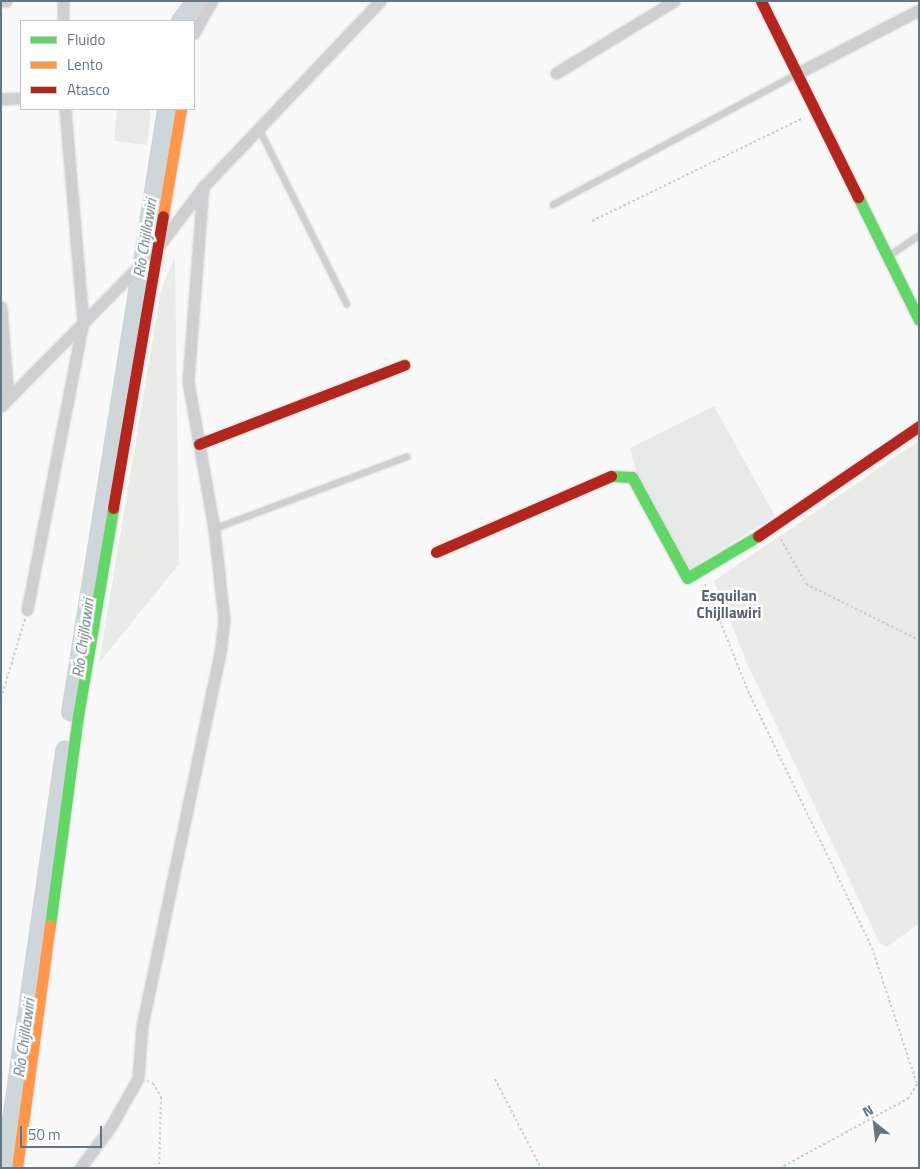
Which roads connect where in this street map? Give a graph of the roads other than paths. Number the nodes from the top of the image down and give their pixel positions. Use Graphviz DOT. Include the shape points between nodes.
graph roads {
  1 [pos="1,1"];
  2 [pos="6,1"];
  3 [pos="63,1"];
  4 [pos="212,1"];
  5 [pos="380,1"];
  6 [pos="674,1"];
  7 [pos="761,1"];
  8 [pos="660,5"];
  9 [pos="919,10"];
  10 [pos="64,20"];
  11 [pos="195,31"];
  12 [pos="556,73"];
  13 [pos="798,73"];
  14 [pos="20,98"];
  15 [pos="1,99"];
  16 [pos="65,110"];
  17 [pos="181,110"];
  18 [pos="259,128"];
  19 [pos="203,187"];
  20 [pos="553,205"];
  21 [pos="919,236"];
  22 [pos="157,247"];
  23 [pos="887,257"];
  24 [pos="347,304"];
  25 [pos="1,307"];
  26 [pos="919,320"];
  27 [pos="83,323"];
  28 [pos="404,365"];
  29 [pos="5,402"];
  30 [pos="919,426"];
  31 [pos="199,444"];
  32 [pos="407,457"];
  33 [pos="214,529"];
  34 [pos="436,552"];
  35 [pos="28,610"];
  36 [pos="17,1168"];
  37 [pos="80,1168"];
  1 -- 2 [label="street"];
  3 -- 10 [label="street"];
  4 -- 11 [label="street"];
  5 -- 18 [label="street"];
  6 -- 8 [label="street"];
  7 -- 13 [label="street"];
  8 -- 12 [label="street"];
  9 -- 13 [label="street"];
  13 -- 20 [label="lane"];
  13 -- 23 [label="street"];
  14 -- 15 [label="street"];
  16 -- 27 [label="street"];
  17 -- 22 [label="street"];
  18 -- 19 [label="street"];
  18 -- 24 [label="lane"];
  19 -- 22 [label="street"];
  19 -- 31 [label="street" via="188,381"];
  21 -- 23 [label="lane"];
  22 -- 27 [label="street" via="134,267"];
  22 -- 36 [label="street" via="78,716"];
  23 -- 26 [label="street"];
  25 -- 29 [label="street"];
  27 -- 29 [label="street"];
  27 -- 35 [label="street"];
  28 -- 31 [label="street"];
  30 -- 34 [label="street" via="775,526 687,578 632,477 613,475"];
  31 -- 33 [label="street"];
  32 -- 33 [label="lane"];
  33 -- 37 [label="street" via="224,620 221,647 142,1026 138,1078 111,1126"];
}
